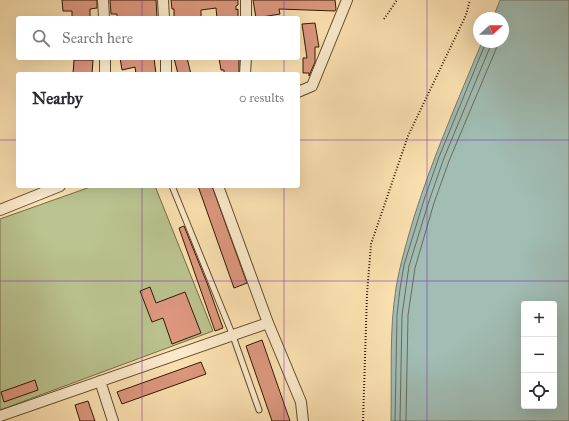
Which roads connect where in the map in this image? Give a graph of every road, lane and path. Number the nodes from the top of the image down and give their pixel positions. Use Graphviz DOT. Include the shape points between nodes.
graph roads {
  1 [pos="103,0"];
  2 [pos="163,0"];
  3 [pos="246,0"];
  4 [pos="347,0"];
  5 [pos="397,0"];
  6 [pos="470,0"];
  7 [pos="104,16"];
  8 [pos="164,16"];
  9 [pos="246,16"];
  10 [pos="384,19"];
  11 [pos="105,60"];
  12 [pos="166,60"];
  13 [pos="246,60"];
  14 [pos="105,72"];
  15 [pos="166,72"];
  16 [pos="246,72"];
  17 [pos="300,91"];
  18 [pos="55,188"];
  19 [pos="173,188"];
  20 [pos="219,188"];
  21 [pos="0,210"];
  22 [pos="268,323"];
  23 [pos="233,336"];
  24 [pos="100,381"];
  25 [pos="259,410"];
  26 [pos="0,416"];
  27 [pos="113,421"];
  28 [pos="303,421"];
  29 [pos="363,421"];
  1 -- 7 [label="street"];
  2 -- 8 [label="street"];
  3 -- 9 [label="street"];
  4 -- 17 [label="street" via="312,86"];
  5 -- 10 [label="path"];
  6 -- 29 [label="path" via="466,15 408,136 371,244"];
  11 -- 14 [label="street"];
  12 -- 15 [label="street"];
  13 -- 16 [label="street"];
  18 -- 21 [label="street"];
  19 -- 23 [label="lane"];
  20 -- 22 [label="street"];
  22 -- 23 [label="street"];
  22 -- 28 [label="street" via="301,402"];
  23 -- 24 [label="street"];
  23 -- 25 [label="lane"];
  24 -- 26 [label="street"];
  24 -- 27 [label="street"];
}
